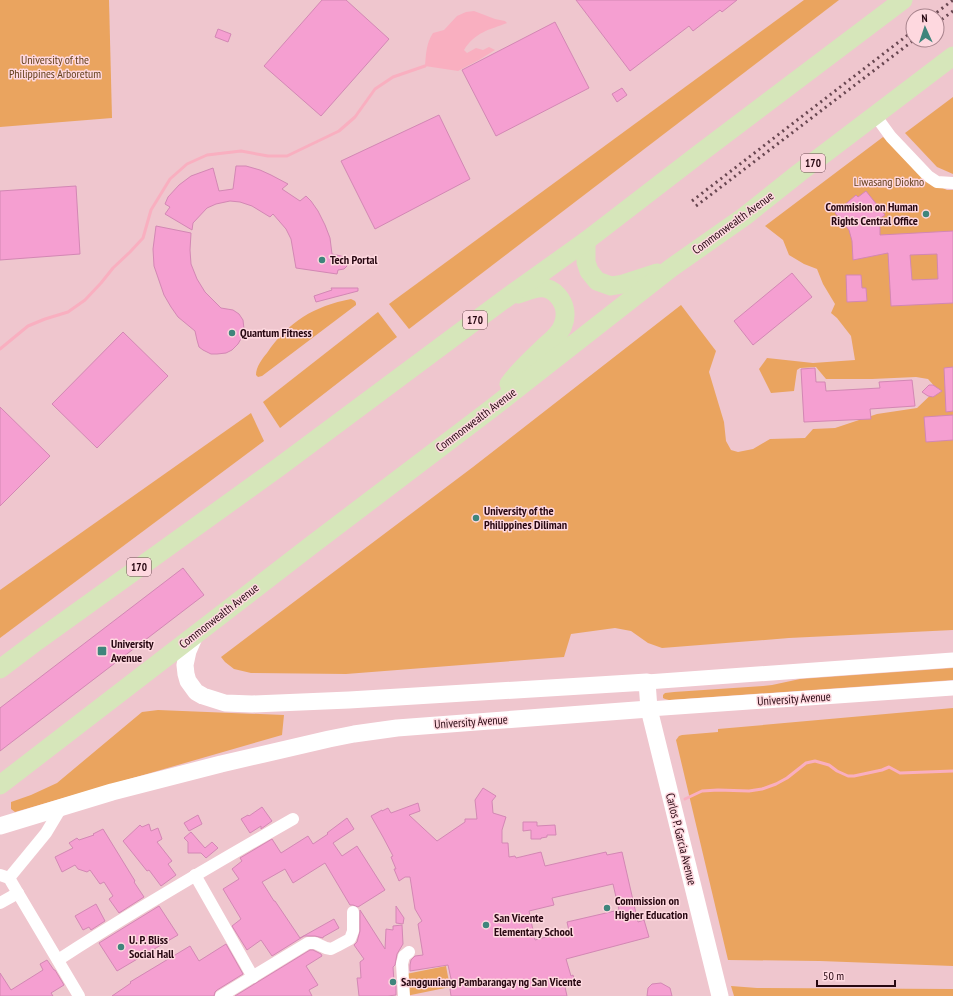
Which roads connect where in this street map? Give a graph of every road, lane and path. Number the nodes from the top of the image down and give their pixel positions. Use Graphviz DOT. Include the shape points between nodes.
graph roads {
  1 [pos="903,0"];
  2 [pos="953,56"];
  3 [pos="875,115"];
  4 [pos="953,183"];
  5 [pos="586,241"];
  6 [pos="671,268"];
  7 [pos="502,300"];
  8 [pos="492,409"];
  9 [pos="195,635"];
  10 [pos="953,660"];
  11 [pos="0,669"];
  12 [pos="648,682"];
  13 [pos="953,688"];
  14 [pos="649,709"];
  15 [pos="0,785"];
  16 [pos="61,808"];
  17 [pos="293,819"];
  18 [pos="0,826"];
  19 [pos="195,875"];
  20 [pos="5,876"];
  21 [pos="18,893"];
  22 [pos="0,903"];
  23 [pos="353,912"];
  24 [pos="409,952"];
  25 [pos="58,960"];
  26 [pos="253,977"];
  27 [pos="79,996"];
  28 [pos="221,996"];
  29 [pos="404,996"];
  30 [pos="720,996"];
  1 -- 5 [label="main road, 170"];
  2 -- 3 [label="main road, Commonwealth Avenue / 170"];
  3 -- 4 [label="street" via="891,137 928,176 936,182"];
  3 -- 6 [label="main road, Commonwealth Avenue / 170" via="745,216"];
  5 -- 6 [label="main road" via="586,262 589,271 597,281 611,286"];
  5 -- 7 [label="main road, 170"];
  6 -- 8 [label="main road, Commonwealth Avenue / 170"];
  7 -- 8 [label="main road" via="540,287 548,288 559,297 564,307 565,318 558,334 513,378"];
  7 -- 11 [label="main road, 170" via="279,467"];
  8 -- 9 [label="main road, Commonwealth Avenue / 170"];
  9 -- 12 [label="main road" via="185,665 188,681 196,692 225,703 349,700"];
  9 -- 15 [label="main road, Commonwealth Avenue / 170"];
  10 -- 12 [label="street"];
  12 -- 14 [label="main road, Carlos P. Garcia Avenue"];
  13 -- 14 [label="street, University Avenue"];
  14 -- 16 [label="main road, University Avenue" via="397,728 354,734 221,764"];
  14 -- 30 [label="main road, Carlos P. Garcia Avenue"];
  16 -- 18 [label="main road, University Avenue"];
  16 -- 20 [label="street" via="46,833"];
  17 -- 19 [label="street"];
  19 -- 25 [label="street"];
  19 -- 26 [label="street"];
  20 -- 21 [label="street"];
  21 -- 22 [label="street"];
  21 -- 25 [label="street"];
  23 -- 26 [label="street" via="353,931 350,939 331,949 308,943"];
  24 -- 29 [label="street" via="404,956 402,964"];
  25 -- 27 [label="street"];
  26 -- 28 [label="street"];
}
